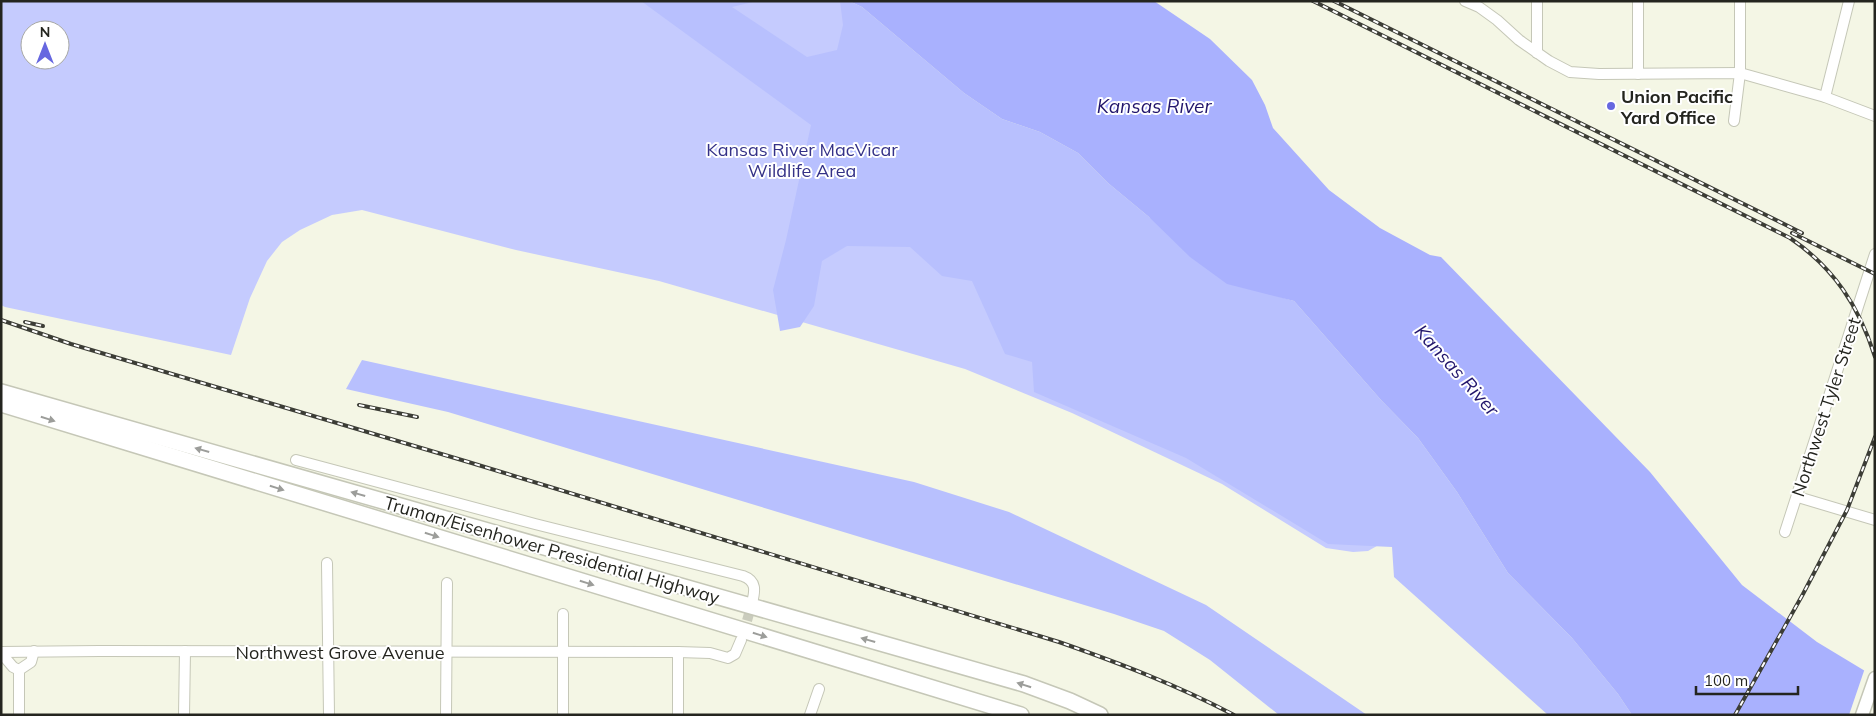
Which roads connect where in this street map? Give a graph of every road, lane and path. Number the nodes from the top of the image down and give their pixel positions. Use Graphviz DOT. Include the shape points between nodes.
graph roads {
  1 [pos="1465,1"];
  2 [pos="1537,1"];
  3 [pos="1638,1"];
  4 [pos="1740,1"];
  5 [pos="1849,1"];
  6 [pos="1479,4"];
  7 [pos="1537,53"];
  8 [pos="1740,73"];
  9 [pos="1638,74"];
  10 [pos="1826,97"];
  11 [pos="1875,116"];
  12 [pos="1734,121"];
  13 [pos="1875,254"];
  14 [pos="1,392"];
  15 [pos="1,404"];
  16 [pos="296,460"];
  17 [pos="1798,496"];
  18 [pos="1875,520"];
  19 [pos="1785,532"];
  20 [pos="327,563"];
  21 [pos="447,583"];
  22 [pos="752,602"];
  23 [pos="563,614"];
  24 [pos="741,640"];
  25 [pos="34,651"];
  26 [pos="185,651"];
  27 [pos="1,652"];
  28 [pos="329,652"];
  29 [pos="446,652"];
  30 [pos="678,652"];
  31 [pos="563,653"];
  32 [pos="20,670"];
  33 [pos="1875,678"];
  34 [pos="819,689"];
  35 [pos="19,715"];
  36 [pos="184,715"];
  37 [pos="329,715"];
  38 [pos="446,715"];
  39 [pos="563,715"];
  40 [pos="678,715"];
  41 [pos="810,715"];
  42 [pos="1021,715"];
  43 [pos="1100,715"];
  44 [pos="1862,715"];
  1 -- 6 [label="street"];
  2 -- 7 [label="street"];
  3 -- 9 [label="street"];
  4 -- 8 [label="street"];
  5 -- 10 [label="street"];
  6 -- 7 [label="street"];
  7 -- 9 [label="street" via="1570,72"];
  8 -- 9 [label="street"];
  8 -- 10 [label="street"];
  8 -- 12 [label="street"];
  10 -- 11 [label="street"];
  13 -- 17 [label="street, Northwest Tyler Street"];
  43 -- 14 [label="highway, Truman/Eisenhower Presidential Highway, one-way" via="1024,684"];
  15 -- 42 [label="highway, Truman/Eisenhower Presidential Highway, one-way"];
  16 -- 22 [label="street" via="743,576 755,586"];
  17 -- 18 [label="street"];
  17 -- 19 [label="street, Northwest Tyler Street"];
  20 -- 28 [label="street"];
  21 -- 29 [label="street"];
  23 -- 31 [label="street"];
  24 -- 30 [label="street, Northwest Grove Avenue" via="735,654 728,658"];
  25 -- 26 [label="street, Northwest Grove Avenue"];
  25 -- 27 [label="street, Northwest Grove Avenue"];
  25 -- 32 [label="street" via="31,662"];
  26 -- 28 [label="street, Northwest Grove Avenue"];
  26 -- 36 [label="street"];
  27 -- 32 [label="street" via="13,667"];
  28 -- 29 [label="street, Northwest Grove Avenue"];
  28 -- 37 [label="street"];
  29 -- 31 [label="street, Northwest Grove Avenue"];
  29 -- 38 [label="street"];
  30 -- 31 [label="street, Northwest Grove Avenue"];
  30 -- 40 [label="street"];
  31 -- 39 [label="street"];
  32 -- 35 [label="street"];
  33 -- 44 [label="main road"];
  34 -- 41 [label="street"];
}
